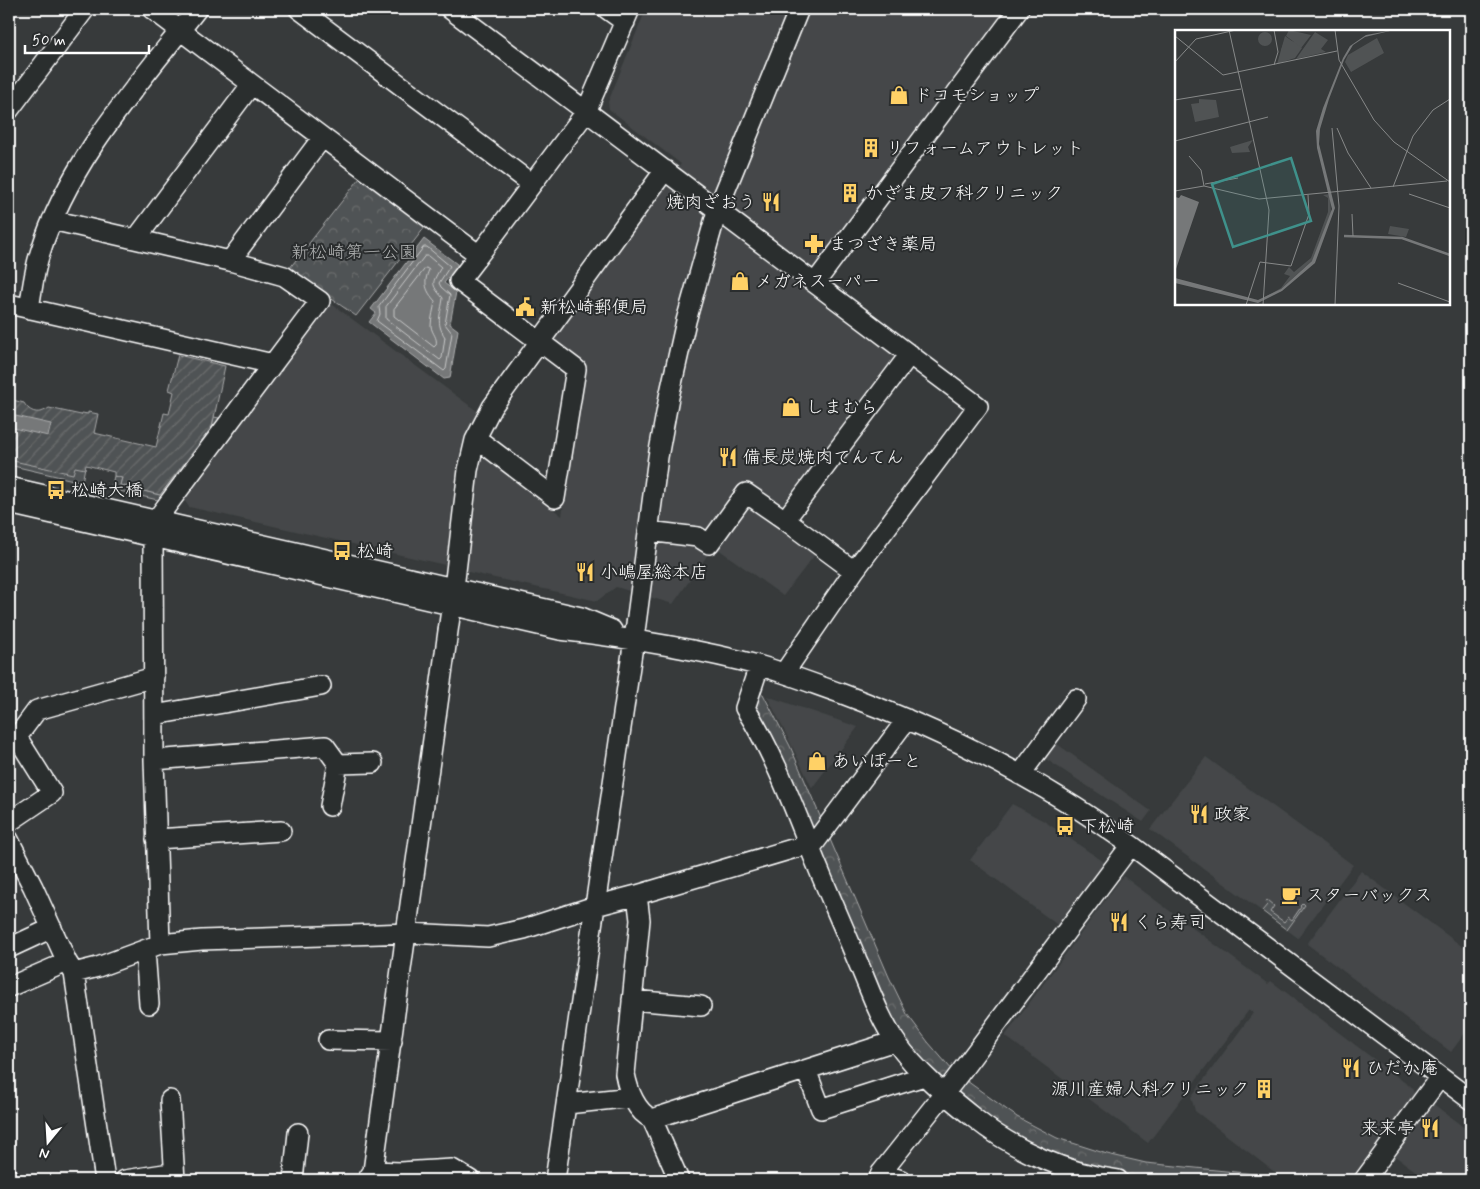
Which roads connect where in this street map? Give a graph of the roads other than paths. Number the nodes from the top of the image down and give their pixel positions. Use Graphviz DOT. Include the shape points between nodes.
graph roads {
  1 [pos="84,9"];
  2 [pos="152,9"];
  3 [pos="197,9"];
  4 [pos="299,9"];
  5 [pos="450,9"];
  6 [pos="607,9"];
  7 [pos="799,9"];
  8 [pos="1020,9"];
  9 [pos="628,15"];
  10 [pos="181,30"];
  11 [pos="251,85"];
  12 [pos="9,110"];
  13 [pos="586,112"];
  14 [pos="322,138"];
  15 [pos="665,170"];
  16 [pos="532,184"];
  17 [pos="717,211"];
  18 [pos="52,220"];
  19 [pos="136,239"];
  20 [pos="479,255"];
  21 [pos="230,261"];
  22 [pos="815,283"];
  23 [pos="9,304"];
  24 [pos="29,309"];
  25 [pos="540,342"];
  26 [pos="910,354"];
  27 [pos="273,364"];
  28 [pos="476,438"];
  29 [pos="9,487"];
  30 [pos="9,504"];
  31 [pos="786,520"];
  32 [pos="155,529"];
  33 [pos="648,531"];
  34 [pos="854,571"];
  35 [pos="453,596"];
  36 [pos="634,639"];
  37 [pos="759,666"];
  38 [pos="784,673"];
  39 [pos="154,677"];
  40 [pos="321,686"];
  41 [pos="1076,700"];
  42 [pos="154,715"];
  43 [pos="907,719"];
  44 [pos="154,760"];
  45 [pos="373,763"];
  46 [pos="338,764"];
  47 [pos="1020,774"];
  48 [pos="330,806"];
  49 [pos="9,822"];
  50 [pos="281,831"];
  51 [pos="156,839"];
  52 [pos="9,840"];
  53 [pos="1131,846"];
  54 [pos="810,847"];
  55 [pos="637,896"];
  56 [pos="595,906"];
  57 [pos="52,928"];
  58 [pos="408,933"];
  59 [pos="152,947"];
  60 [pos="9,948"];
  61 [pos="70,967"];
  62 [pos="9,987"];
  63 [pos="632,1000"];
  64 [pos="149,1004"];
  65 [pos="701,1006"];
  66 [pos="328,1040"];
  67 [pos="392,1041"];
  68 [pos="895,1041"];
  69 [pos="806,1070"];
  70 [pos="924,1076"];
  71 [pos="1440,1077"];
  72 [pos="943,1094"];
  73 [pos="632,1097"];
  74 [pos="170,1100"];
  75 [pos="1471,1100"];
  76 [pos="567,1104"];
  77 [pos="652,1119"];
  78 [pos="298,1133"];
  79 [pos="370,1176"];
  80 [pos="880,1177"];
  81 [pos="105,1180"];
  82 [pos="125,1180"];
  83 [pos="170,1180"];
  84 [pos="175,1180"];
  85 [pos="293,1180"];
  86 [pos="470,1180"];
  87 [pos="555,1180"];
  88 [pos="678,1180"];
  89 [pos="902,1180"];
  90 [pos="1118,1180"];
  91 [pos="1364,1180"];
  1 -- 12 [label="street"];
  2 -- 10 [label="street"];
  3 -- 10 [label="street"];
  4 -- 16 [label="street"];
  5 -- 13 [label="street"];
  6 -- 9 [label="street"];
  7 -- 17 [label="street"];
  8 -- 22 [label="street"];
  9 -- 13 [label="street"];
  10 -- 11 [label="street"];
  10 -- 18 [label="street" via="113,118 71,180"];
  11 -- 14 [label="street"];
  11 -- 19 [label="street"];
  13 -- 15 [label="street"];
  13 -- 16 [label="street"];
  14 -- 20 [label="street"];
  14 -- 21 [label="street"];
  15 -- 17 [label="street"];
  15 -- 25 [label="street"];
  16 -- 20 [label="street"];
  17 -- 22 [label="street"];
  17 -- 33 [label="street" via="686,321 669,397"];
  18 -- 19 [label="street"];
  18 -- 24 [label="street" via="39,254"];
  19 -- 21 [label="street"];
  20 -- 25 [label="street" via="459,281"];
  21 -- 27 [label="street" via="284,276 320,301"];
  22 -- 26 [label="street"];
  23 -- 24 [label="street"];
  24 -- 27 [label="street"];
  25 -- 28 [label="street" via="492,407"];
  25 -- 28 [label="street" via="576,369 555,498"];
  26 -- 31 [label="street"];
  26 -- 34 [label="street" via="978,406"];
  27 -- 32 [label="street"];
  28 -- 35 [label="street" via="468,470"];
  29 -- 32 [label="street"];
  30 -- 32 [label="street"];
  31 -- 33 [label="street" via="746,493 709,544 698,537"];
  31 -- 34 [label="street"];
  32 -- 35 [label="street"];
  32 -- 39 [label="street"];
  33 -- 36 [label="street"];
  34 -- 38 [label="street"];
  35 -- 36 [label="street" via="560,630"];
  35 -- 58 [label="street"];
  36 -- 37 [label="street"];
  36 -- 56 [label="street"];
  37 -- 38 [label="street"];
  37 -- 54 [label="street" via="745,708 774,760"];
  38 -- 43 [label="street"];
  39 -- 42 [label="street"];
  39 -- 49 [label="street" via="36,710 17,737 52,794"];
  40 -- 42 [label="street"];
  41 -- 47 [label="street"];
  42 -- 44 [label="street"];
  43 -- 47 [label="street"];
  43 -- 54 [label="street"];
  44 -- 46 [label="street" via="325,746"];
  44 -- 51 [label="street"];
  45 -- 46 [label="street"];
  46 -- 48 [label="street"];
  47 -- 53 [label="street" via="1076,807"];
  50 -- 51 [label="street"];
  51 -- 59 [label="street"];
  52 -- 57 [label="street"];
  53 -- 71 [label="street"];
  53 -- 72 [label="street"];
  54 -- 55 [label="street"];
  54 -- 68 [label="street"];
  55 -- 56 [label="street"];
  55 -- 63 [label="street" via="640,920"];
  56 -- 58 [label="street" via="488,937"];
  56 -- 76 [label="street"];
  57 -- 60 [label="street"];
  57 -- 61 [label="street"];
  58 -- 59 [label="street" via="202,940"];
  58 -- 67 [label="street"];
  59 -- 61 [label="street" via="98,967"];
  59 -- 64 [label="street"];
  61 -- 62 [label="street"];
  61 -- 81 [label="street"];
  63 -- 65 [label="street"];
  63 -- 73 [label="street" via="625,1074"];
  66 -- 67 [label="street"];
  67 -- 79 [label="street"];
  68 -- 69 [label="street"];
  68 -- 70 [label="street"];
  69 -- 70 [label="street" via="821,1109"];
  69 -- 77 [label="street"];
  70 -- 72 [label="street"];
  71 -- 75 [label="street"];
  71 -- 91 [label="street"];
  72 -- 80 [label="street"];
  72 -- 90 [label="street" via="1012,1144 1066,1168"];
  73 -- 76 [label="street"];
  73 -- 77 [label="street" via="644,1116"];
  74 -- 84 [label="street"];
  76 -- 87 [label="street"];
  77 -- 88 [label="street"];
  78 -- 85 [label="street"];
  79 -- 86 [label="street" via="452,1168"];
  80 -- 89 [label="street"];
  82 -- 83 [label="street" via="164,1174"];
}
